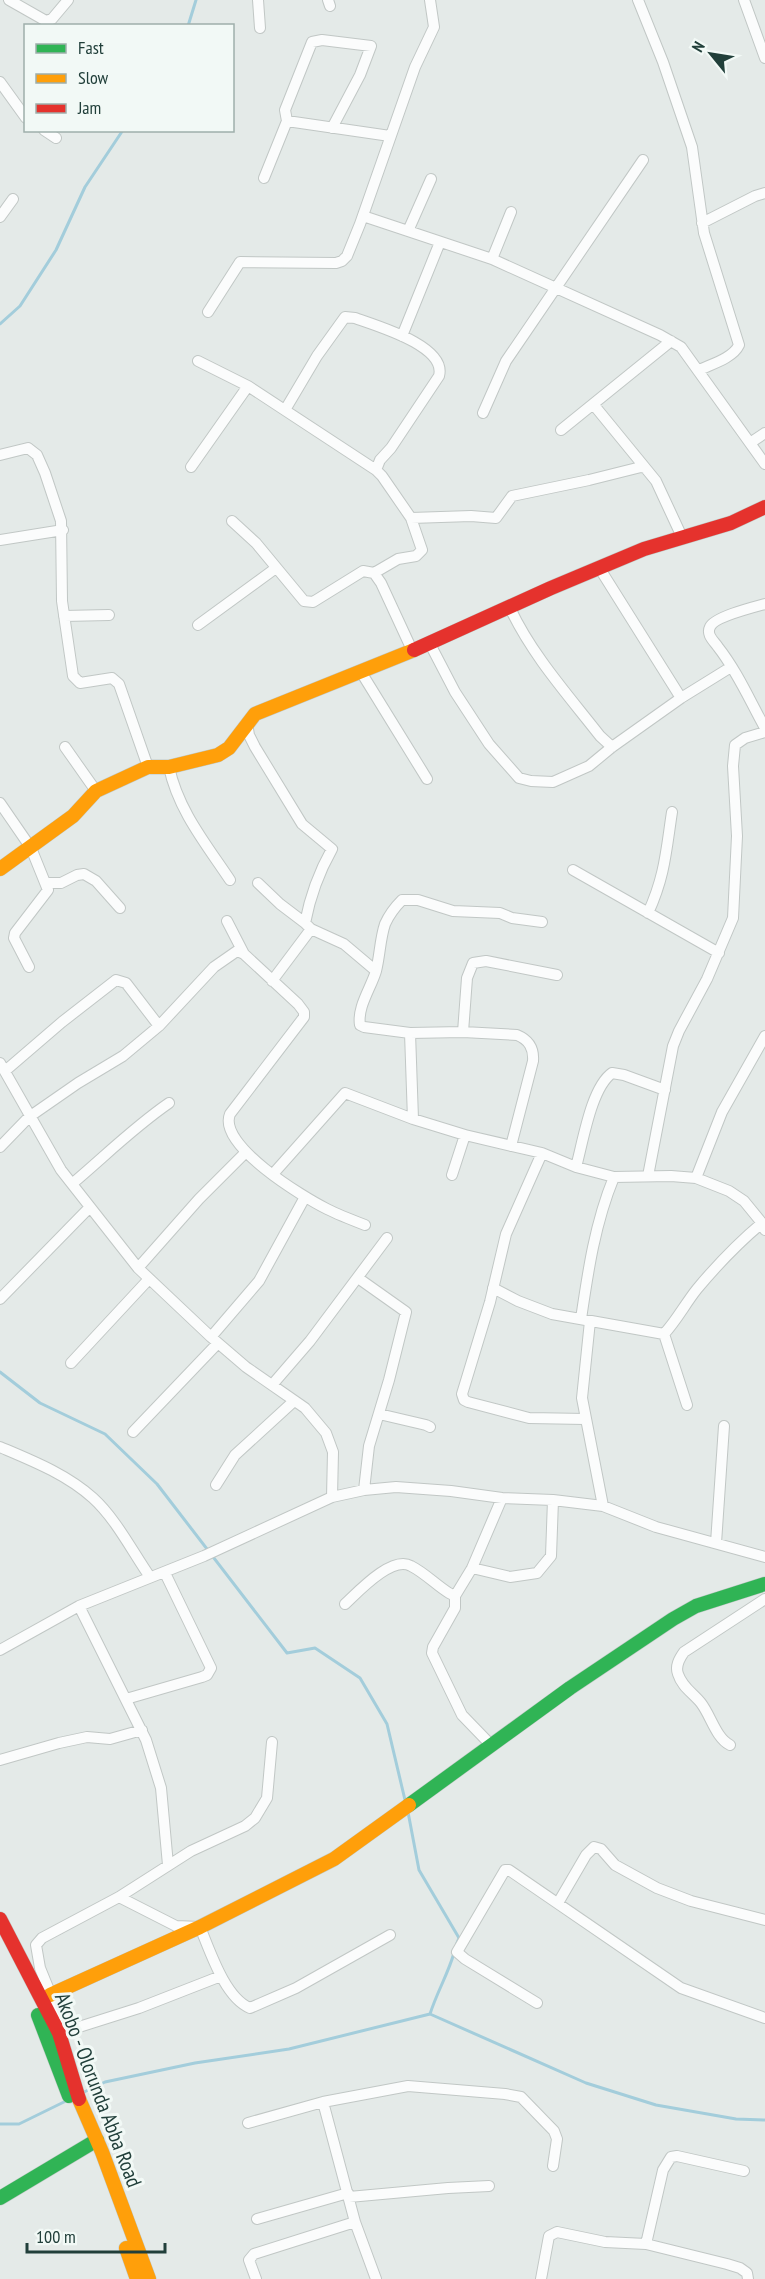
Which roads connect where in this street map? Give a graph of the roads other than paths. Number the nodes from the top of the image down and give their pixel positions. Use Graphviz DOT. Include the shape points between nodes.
graph roads {
  1 [pos="9,0"];
  2 [pos="68,0"];
  3 [pos="258,0"];
  4 [pos="430,0"];
  5 [pos="638,0"];
  6 [pos="744,0"];
  7 [pos="260,28"];
  8 [pos="765,58"];
  9 [pos="0,82"];
  10 [pos="24,115"];
  11 [pos="287,121"];
  12 [pos="332,128"];
  13 [pos="47,132"];
  14 [pos="390,136"];
  15 [pos="56,138"];
  16 [pos="643,160"];
  17 [pos="264,178"];
  18 [pos="431,179"];
  19 [pos="765,193"];
  20 [pos="13,199"];
  21 [pos="511,212"];
  22 [pos="363,216"];
  23 [pos="0,217"];
  24 [pos="702,223"];
  25 [pos="408,231"];
  26 [pos="440,242"];
  27 [pos="492,259"];
  28 [pos="555,287"];
  29 [pos="208,312"];
  30 [pos="402,336"];
  31 [pos="671,341"];
  32 [pos="198,361"];
  33 [pos="699,370"];
  34 [pos="248,386"];
  35 [pos="593,404"];
  36 [pos="285,410"];
  37 [pos="483,413"];
  38 [pos="561,430"];
  39 [pos="765,433"];
  40 [pos="750,442"];
  41 [pos="0,455"];
  42 [pos="765,464"];
  43 [pos="191,467"];
  44 [pos="645,468"];
  45 [pos="376,470"];
  46 [pos="765,507"];
  47 [pos="411,518"];
  48 [pos="232,521"];
  49 [pos="63,530"];
  50 [pos="682,537"];
  51 [pos="0,540"];
  52 [pos="276,568"];
  53 [pos="600,569"];
  54 [pos="378,573"];
  55 [pos="765,604"];
  56 [pos="510,608"];
  57 [pos="109,615"];
  58 [pos="64,616"];
  59 [pos="198,625"];
  60 [pos="430,644"];
  61 [pos="412,650"];
  62 [pos="731,668"];
  63 [pos="361,672"];
  64 [pos="681,698"];
  65 [pos="247,723"];
  66 [pos="765,730"];
  67 [pos="65,747"];
  68 [pos="612,747"];
  69 [pos="148,767"];
  70 [pos="170,767"];
  71 [pos="427,779"];
  72 [pos="96,790"];
  73 [pos="0,803"];
  74 [pos="672,812"];
  75 [pos="31,848"];
  76 [pos="0,869"];
  77 [pos="573,870"];
  78 [pos="230,880"];
  79 [pos="46,883"];
  80 [pos="258,883"];
  81 [pos="120,908"];
  82 [pos="648,913"];
  83 [pos="227,921"];
  84 [pos="542,922"];
  85 [pos="308,926"];
  86 [pos="719,953"];
  87 [pos="244,954"];
  88 [pos="29,967"];
  89 [pos="375,971"];
  90 [pos="557,975"];
  91 [pos="272,981"];
  92 [pos="159,1026"];
  93 [pos="462,1032"];
  94 [pos="410,1033"];
  95 [pos="765,1036"];
  96 [pos="2,1067"];
  97 [pos="665,1090"];
  98 [pos="169,1103"];
  99 [pos="29,1117"];
  100 [pos="413,1119"];
  101 [pos="465,1135"];
  102 [pos="511,1146"];
  103 [pos="0,1147"];
  104 [pos="245,1153"];
  105 [pos="542,1153"];
  106 [pos="576,1167"];
  107 [pos="273,1174"];
  108 [pos="452,1175"];
  109 [pos="648,1176"];
  110 [pos="614,1177"];
  111 [pos="696,1178"];
  112 [pos="73,1183"];
  113 [pos="306,1197"];
  114 [pos="90,1207"];
  115 [pos="365,1225"];
  116 [pos="764,1227"];
  117 [pos="387,1238"];
  118 [pos="138,1268"];
  119 [pos="358,1278"];
  120 [pos="149,1279"];
  121 [pos="493,1288"];
  122 [pos="0,1299"];
  123 [pos="585,1320"];
  124 [pos="664,1334"];
  125 [pos="214,1340"];
  126 [pos="71,1363"];
  127 [pos="272,1384"];
  128 [pos="294,1401"];
  129 [pos="687,1405"];
  130 [pos="379,1414"];
  131 [pos="585,1419"];
  132 [pos="724,1426"];
  133 [pos="430,1427"];
  134 [pos="133,1432"];
  135 [pos="0,1447"];
  136 [pos="216,1485"];
  137 [pos="364,1490"];
  138 [pos="332,1497"];
  139 [pos="502,1498"];
  140 [pos="553,1500"];
  141 [pos="603,1506"];
  142 [pos="716,1543"];
  143 [pos="765,1557"];
  144 [pos="472,1568"];
  145 [pos="165,1573"];
  146 [pos="150,1577"];
  147 [pos="765,1584"];
  148 [pos="455,1596"];
  149 [pos="765,1599"];
  150 [pos="345,1604"];
  151 [pos="79,1606"];
  152 [pos="0,1650"];
  153 [pos="126,1699"];
  154 [pos="142,1730"];
  155 [pos="272,1742"];
  156 [pos="491,1745"];
  157 [pos="730,1745"];
  158 [pos="0,1760"];
  159 [pos="168,1865"];
  160 [pos="119,1898"];
  161 [pos="558,1903"];
  162 [pos="0,1919"];
  163 [pos="765,1920"];
  164 [pos="200,1927"];
  165 [pos="390,1935"];
  166 [pos="0,1938"];
  167 [pos="221,1976"];
  168 [pos="50,1995"];
  169 [pos="537,2003"];
  170 [pos="765,2018"];
  171 [pos="62,2032"];
  172 [pos="71,2089"];
  173 [pos="323,2102"];
  174 [pos="248,2123"];
  175 [pos="92,2138"];
  176 [pos="553,2166"];
  177 [pos="744,2171"];
  178 [pos="489,2186"];
  179 [pos="0,2189"];
  180 [pos="348,2195"];
  181 [pos="0,2198"];
  182 [pos="257,2219"];
  183 [pos="355,2222"];
  184 [pos="646,2244"];
  185 [pos="137,2279"];
  186 [pos="148,2279"];
  187 [pos="256,2279"];
  188 [pos="376,2279"];
  189 [pos="541,2279"];
  190 [pos="748,2279"];
  1 -- 2 [label="street" via="46,21"];
  3 -- 7 [label="street"];
  4 -- 14 [label="street" via="434,27"];
  5 -- 24 [label="street" via="692,147"];
  6 -- 8 [label="street"];
  9 -- 10 [label="street"];
  11 -- 12 [label="street"];
  11 -- 12 [label="street" via="285,110 312,42 371,46"];
  11 -- 17 [label="street"];
  12 -- 14 [label="street"];
  13 -- 15 [label="street"];
  14 -- 22 [label="street"];
  16 -- 28 [label="street"];
  18 -- 25 [label="street"];
  19 -- 24 [label="street"];
  20 -- 23 [label="street"];
  21 -- 27 [label="street"];
  22 -- 25 [label="street"];
  22 -- 29 [label="street" via="342,261 240,262"];
  24 -- 33 [label="street" via="739,345 729,356"];
  25 -- 26 [label="street"];
  26 -- 27 [label="street"];
  26 -- 30 [label="street"];
  27 -- 28 [label="street"];
  28 -- 31 [label="street"];
  28 -- 37 [label="street" via="506,361"];
  30 -- 36 [label="street" via="345,317"];
  30 -- 45 [label="street" via="437,359 439,376"];
  31 -- 33 [label="street" via="681,347"];
  31 -- 35 [label="street"];
  32 -- 34 [label="street"];
  33 -- 40 [label="street"];
  34 -- 36 [label="street"];
  34 -- 43 [label="street"];
  35 -- 38 [label="street"];
  35 -- 44 [label="street"];
  36 -- 45 [label="street"];
  39 -- 40 [label="street"];
  40 -- 42 [label="street"];
  41 -- 49 [label="street" via="22,448 37,454"];
  44 -- 47 [label="street" via="512,496 496,518"];
  44 -- 50 [label="street" via="656,481"];
  45 -- 47 [label="street"];
  46 -- 50 [label="street" via="731,523"];
  47 -- 54 [label="street" via="421,552 398,559"];
  48 -- 52 [label="street"];
  49 -- 51 [label="street"];
  49 -- 58 [label="street"];
  50 -- 53 [label="street"];
  52 -- 54 [label="street" via="308,602 363,571"];
  52 -- 59 [label="street"];
  53 -- 56 [label="street"];
  53 -- 64 [label="street"];
  54 -- 61 [label="street"];
  55 -- 62 [label="street" via="711,625 712,640"];
  56 -- 60 [label="street"];
  56 -- 68 [label="street" via="522,634"];
  57 -- 58 [label="street"];
  58 -- 69 [label="street" via="73,676 80,683 116,680"];
  60 -- 61 [label="street"];
  60 -- 68 [label="street" via="489,744 519,778 553,782 589,766"];
  61 -- 63 [label="street"];
  62 -- 64 [label="street"];
  62 -- 66 [label="street"];
  63 -- 65 [label="street" via="255,714"];
  63 -- 71 [label="street"];
  64 -- 68 [label="street"];
  65 -- 70 [label="street" via="229,748 218,755"];
  65 -- 85 [label="street" via="255,747 302,824 332,849 319,876"];
  66 -- 86 [label="street" via="735,745 737,836 733,918"];
  67 -- 72 [label="street"];
  69 -- 70 [label="street"];
  69 -- 72 [label="street"];
  70 -- 78 [label="street" via="182,806"];
  72 -- 75 [label="street" via="73,816"];
  73 -- 75 [label="street"];
  74 -- 82 [label="street" via="661,885"];
  75 -- 76 [label="street"];
  75 -- 79 [label="street"];
  77 -- 82 [label="street"];
  79 -- 81 [label="street" via="61,883 84,874 96,881"];
  79 -- 88 [label="street" via="48,890 14,938"];
  80 -- 85 [label="street"];
  82 -- 86 [label="street"];
  83 -- 87 [label="street"];
  84 -- 89 [label="street" via="402,900 385,924"];
  85 -- 89 [label="street" via="344,944"];
  85 -- 91 [label="street"];
  86 -- 97 [label="street" via="678,1031"];
  87 -- 91 [label="street"];
  87 -- 92 [label="street" via="237,951 214,967"];
  89 -- 94 [label="street" via="361,1010 360,1025"];
  90 -- 93 [label="street" via="486,960 473,963 467,978"];
  91 -- 104 [label="street" via="298,1004 304,1017 230,1114 228,1126"];
  92 -- 96 [label="street" via="126,983 116,980"];
  92 -- 99 [label="street" via="123,1056"];
  93 -- 94 [label="street"];
  93 -- 102 [label="street" via="517,1035 525,1039 534,1053"];
  94 -- 100 [label="street"];
  95 -- 111 [label="street" via="722,1112"];
  96 -- 99 [label="street"];
  97 -- 106 [label="street" via="624,1075 608,1076 594,1104"];
  97 -- 109 [label="street"];
  98 -- 112 [label="street" via="141,1122"];
  99 -- 103 [label="street"];
  99 -- 112 [label="street"];
  100 -- 101 [label="street"];
  100 -- 107 [label="street" via="345,1093"];
  101 -- 102 [label="street"];
  101 -- 108 [label="street"];
  102 -- 105 [label="street"];
  104 -- 107 [label="street"];
  104 -- 118 [label="street"];
  105 -- 106 [label="street"];
  105 -- 121 [label="street" via="506,1234"];
  106 -- 110 [label="street"];
  107 -- 113 [label="street"];
  109 -- 110 [label="street"];
  109 -- 111 [label="street"];
  110 -- 123 [label="street" via="592,1248"];
  111 -- 116 [label="street" via="744,1201"];
  112 -- 114 [label="street"];
  113 -- 115 [label="street"];
  113 -- 125 [label="street" via="259,1281"];
  114 -- 118 [label="street"];
  114 -- 122 [label="street"];
  116 -- 124 [label="street" via="736,1245"];
  117 -- 119 [label="street"];
  118 -- 120 [label="street"];
  119 -- 127 [label="street"];
  119 -- 130 [label="street" via="406,1312"];
  120 -- 125 [label="street"];
  120 -- 126 [label="street"];
  121 -- 123 [label="street" via="552,1314"];
  121 -- 131 [label="street" via="462,1394 464,1400 529,1418"];
  123 -- 124 [label="street"];
  123 -- 131 [label="street"];
  124 -- 129 [label="street"];
  125 -- 127 [label="street"];
  125 -- 134 [label="street"];
  127 -- 128 [label="street"];
  128 -- 136 [label="street" via="235,1455"];
  128 -- 138 [label="street" via="326,1433 333,1452"];
  130 -- 133 [label="street"];
  130 -- 137 [label="street" via="369,1446"];
  131 -- 141 [label="street"];
  132 -- 142 [label="street"];
  135 -- 146 [label="street" via="61,1474 93,1498"];
  137 -- 138 [label="street"];
  137 -- 139 [label="street" via="396,1487"];
  138 -- 145 [label="street"];
  139 -- 140 [label="street"];
  139 -- 144 [label="street"];
  140 -- 141 [label="street"];
  140 -- 144 [label="street" via="551,1556 537,1574 510,1576"];
  141 -- 142 [label="street" via="656,1527"];
  142 -- 143 [label="street"];
  144 -- 148 [label="street"];
  145 -- 146 [label="street"];
  145 -- 153 [label="street" via="211,1668 202,1677"];
  146 -- 151 [label="street"];
  147 -- 156 [label="street" via="696,1606"];
  148 -- 150 [label="street" via="411,1565 400,1564 369,1581"];
  148 -- 156 [label="street" via="455,1608 432,1653 462,1715"];
  149 -- 157 [label="street" via="684,1652 677,1665 684,1687 700,1701 721,1740"];
  151 -- 152 [label="street"];
  151 -- 153 [label="street"];
  153 -- 154 [label="street"];
  154 -- 158 [label="street" via="110,1739 87,1737"];
  154 -- 159 [label="street" via="161,1788"];
  155 -- 159 [label="street" via="267,1798 255,1818"];
  156 -- 164 [label="street" via="334,1859"];
  159 -- 160 [label="street"];
  160 -- 164 [label="street" via="176,1926"];
  160 -- 168 [label="street" via="42,1938 36,1945"];
  161 -- 163 [label="street" via="594,1847 615,1865 657,1888"];
  161 -- 169 [label="street" via="505,1870 457,1952"];
  161 -- 170 [label="street" via="681,1988"];
  162 -- 171 [label="street, Akobo - Olorunda Abba Road"];
  164 -- 167 [label="street"];
  164 -- 168 [label="street"];
  165 -- 167 [label="street" via="296,1988 250,2008 242,2005"];
  166 -- 172 [label="street, Akobo - Olorunda Abba Road"];
  167 -- 171 [label="street" via="140,2008"];
  168 -- 171 [label="street"];
  171 -- 172 [label="street, Akobo - Olorunda Abba Road" via="71,2068"];
  172 -- 175 [label="street, Akobo - Olorunda Abba Road"];
  173 -- 174 [label="street"];
  173 -- 176 [label="street" via="408,2086 516,2096 554,2131 557,2139"];
  173 -- 180 [label="street"];
  175 -- 179 [label="street"];
  175 -- 181 [label="street"];
  175 -- 185 [label="street, Akobo - Olorunda Abba Road"];
  175 -- 186 [label="street, Akobo - Olorunda Abba Road"];
  177 -- 184 [label="street" via="671,2157 663,2170"];
  178 -- 180 [label="street"];
  180 -- 182 [label="street"];
  180 -- 183 [label="street"];
  183 -- 187 [label="street" via="254,2254 249,2260"];
  183 -- 188 [label="street"];
  184 -- 189 [label="street" via="553,2233 549,2236"];
  184 -- 190 [label="street" via="740,2268"];
}
